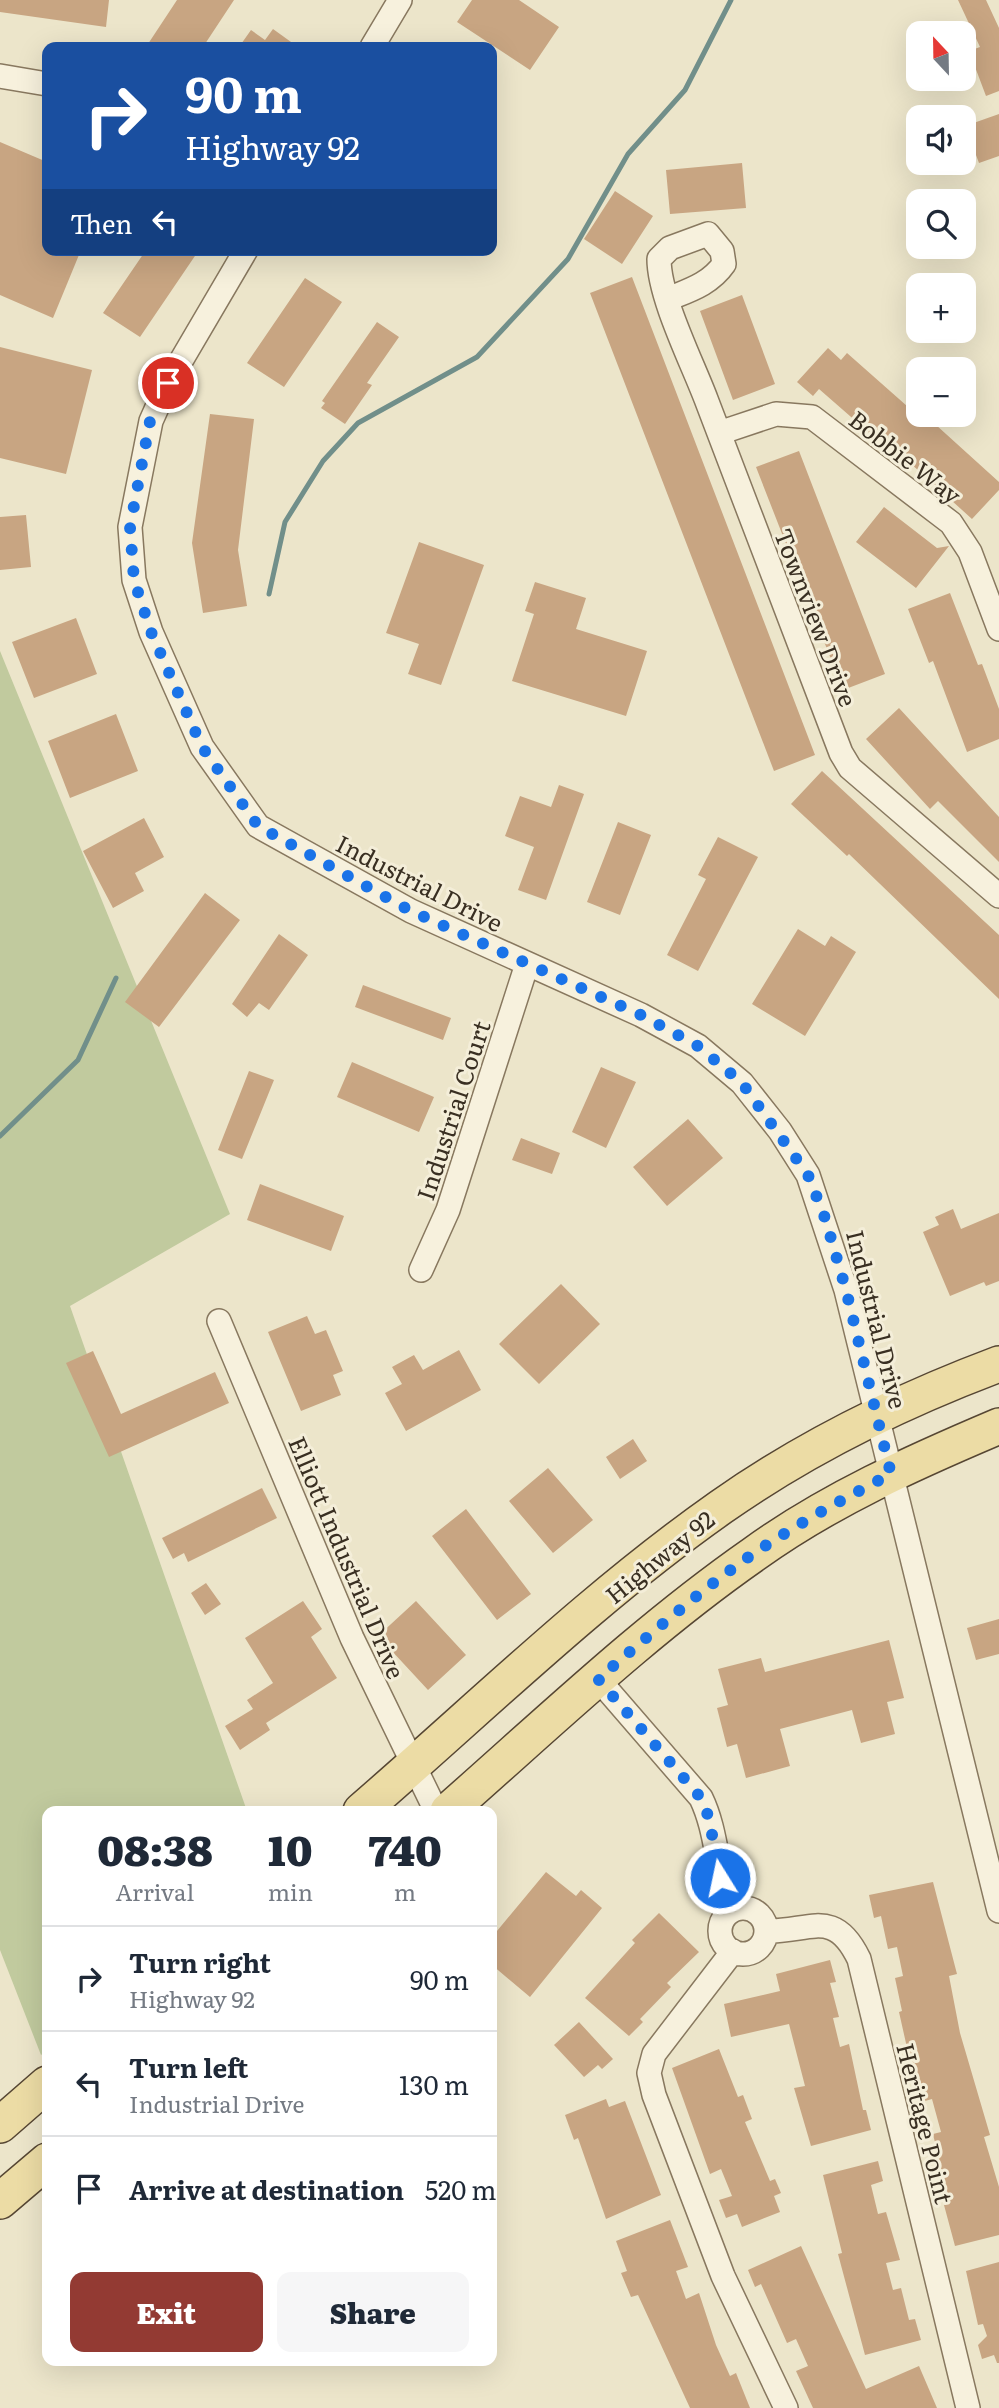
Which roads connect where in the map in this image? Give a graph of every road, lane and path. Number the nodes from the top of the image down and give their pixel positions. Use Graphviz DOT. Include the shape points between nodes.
graph roads {
  1 [pos="400,0"];
  2 [pos="375,42"];
  3 [pos="0,76"];
  4 [pos="42,82"];
  5 [pos="242,256"];
  6 [pos="668,299"];
  7 [pos="719,433"];
  8 [pos="999,629"];
  9 [pos="999,897"];
  10 [pos="527,964"];
  11 [pos="421,1270"];
  12 [pos="219,1321"];
  13 [pos="999,1364"];
  14 [pos="876,1418"];
  15 [pos="999,1426"];
  16 [pos="891,1474"];
  17 [pos="598,1679"];
  18 [pos="413,1766"];
  19 [pos="367,1806"];
  20 [pos="433,1806"];
  21 [pos="454,1806"];
  22 [pos="732,1911"];
  23 [pos="999,1911"];
  24 [pos="765,1931"];
  25 [pos="733,1951"];
  26 [pos="42,2088"];
  27 [pos="0,2125"];
  28 [pos="42,2165"];
  29 [pos="0,2201"];
  30 [pos="786,2408"];
  31 [pos="968,2408"];
  1 -- 2 [label="street"];
  3 -- 4 [label="street"];
  5 -- 10 [label="street, Industrial Drive" via="150,421 130,527 134,580 151,632 202,747 258,826 411,911"];
  6 -- 7 [label="street, Townview Drive"];
  7 -- 8 [label="street, Bobbie Way" via="776,414 811,417 951,523 970,552"];
  7 -- 9 [label="street, Townview Drive" via="850,768"];
  10 -- 11 [label="street, Industrial Court" via="448,1210"];
  10 -- 14 [label="street, Industrial Drive" via="698,1046 742,1083 780,1131 808,1175 825,1218"];
  12 -- 18 [label="street, Elliott Industrial Drive" via="352,1638"];
  13 -- 14 [label="main road, Highway 92"];
  14 -- 16 [label="street, Industrial Drive"];
  14 -- 18 [label="main road, Highway 92" via="790,1463 667,1547"];
  15 -- 16 [label="main road"];
  16 -- 17 [label="main road" via="755,1553"];
  16 -- 23 [label="street, Industrial Drive"];
  17 -- 21 [label="main road"];
  17 -- 22 [label="street" via="701,1798 721,1885"];
  18 -- 19 [label="main road, Highway 92"];
  18 -- 20 [label="street, Elliott Industrial Drive"];
  22 -- 24 [label="street" via="755,1912"];
  22 -- 25 [label="street" via="722,1921 720,1935"];
  24 -- 25 [label="street" via="754,1951"];
  24 -- 31 [label="street, Heritage Point" via="831,1926 845,1935 859,1959"];
  25 -- 30 [label="street" via="657,2049 649,2073 723,2276"];
  26 -- 27 [label="main road"];
  28 -- 29 [label="main road"];
}
